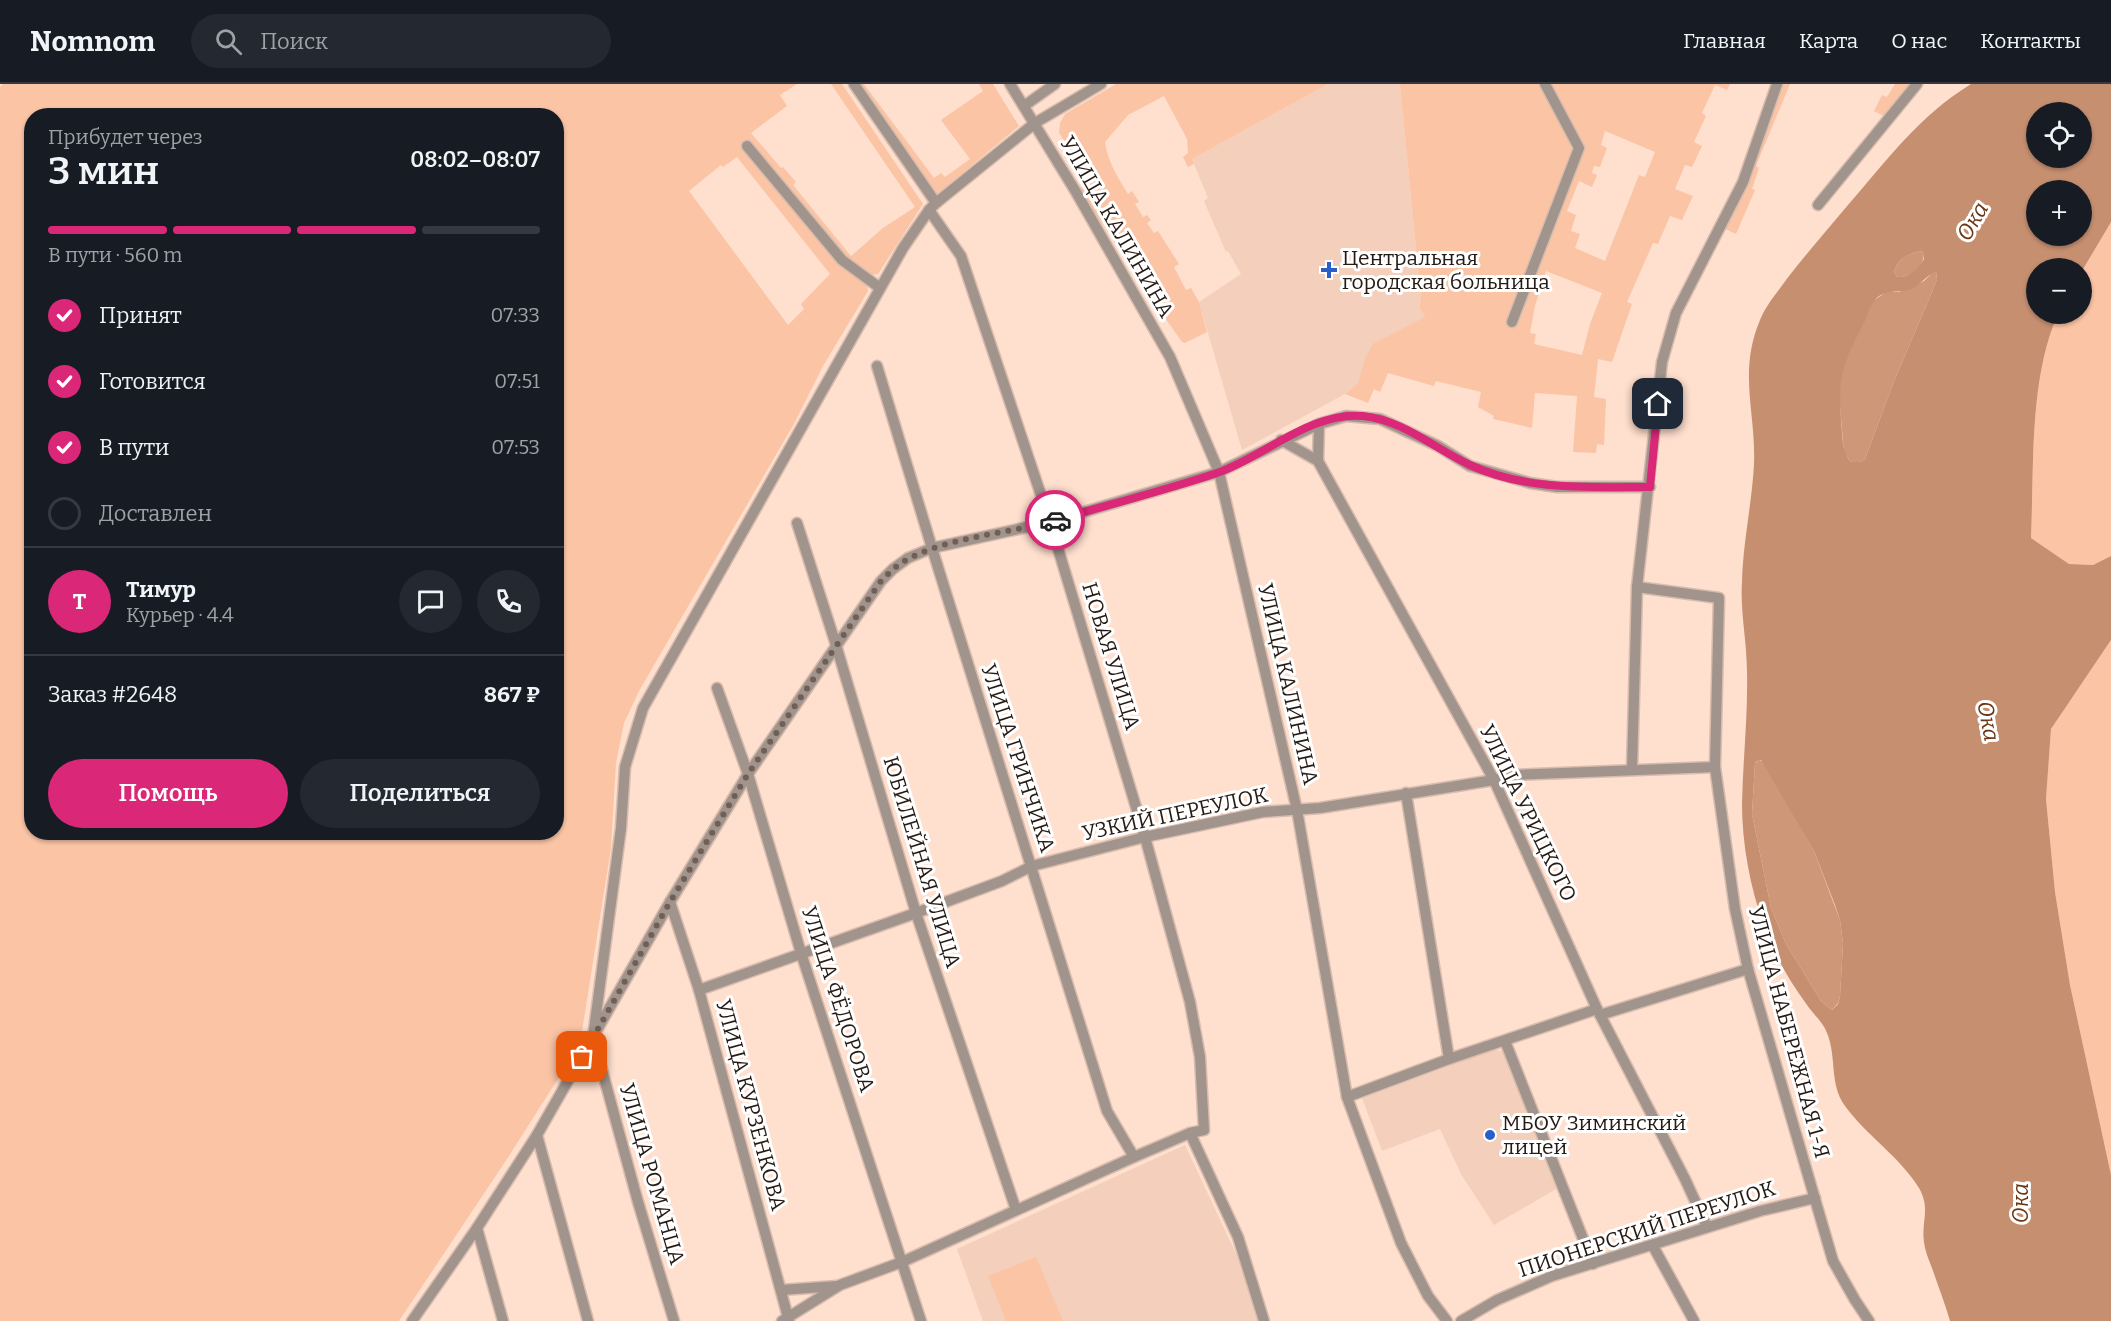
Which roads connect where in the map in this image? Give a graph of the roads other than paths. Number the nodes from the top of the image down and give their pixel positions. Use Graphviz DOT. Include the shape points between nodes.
graph roads {
  1 [pos="854,84"];
  2 [pos="1010,84"];
  3 [pos="1055,84"];
  4 [pos="1101,84"];
  5 [pos="1545,84"];
  6 [pos="1777,84"];
  7 [pos="1917,84"];
  8 [pos="1024,106"];
  9 [pos="1035,123"];
  10 [pos="747,146"];
  11 [pos="1818,205"];
  12 [pos="933,207"];
  13 [pos="880,288"];
  14 [pos="1512,322"];
  15 [pos="877,366"];
  16 [pos="1319,424"];
  17 [pos="1281,440"];
  18 [pos="1318,461"];
  19 [pos="1219,472"];
  20 [pos="1650,487"];
  21 [pos="1050,522"];
  22 [pos="797,523"];
  23 [pos="932,548"];
  24 [pos="1637,587"];
  25 [pos="836,645"];
  26 [pos="717,688"];
  27 [pos="1714,767"];
  28 [pos="1632,769"];
  29 [pos="748,774"];
  30 [pos="1494,780"];
  31 [pos="1406,793"];
  32 [pos="1297,810"];
  33 [pos="1145,837"];
  34 [pos="1032,866"];
  35 [pos="670,902"];
  36 [pos="916,913"];
  37 [pos="801,953"];
  38 [pos="1748,969"];
  39 [pos="699,990"];
  40 [pos="1599,1012"];
  41 [pos="593,1037"];
  42 [pos="1505,1041"];
  43 [pos="1449,1059"];
  44 [pos="1347,1096"];
  45 [pos="1190,1133"];
  46 [pos="537,1135"];
  47 [pos="1134,1157"];
  48 [pos="1815,1198"];
  49 [pos="1016,1210"];
  50 [pos="1707,1227"];
  51 [pos="477,1228"];
  52 [pos="1653,1245"];
  53 [pos="902,1262"];
  54 [pos="1593,1264"];
  55 [pos="840,1285"];
  56 [pos="781,1290"];
  57 [pos="786,1320"];
  58 [pos="411,1321"];
  59 [pos="503,1321"];
  60 [pos="588,1321"];
  61 [pos="674,1321"];
  62 [pos="921,1321"];
  63 [pos="1264,1321"];
  64 [pos="1447,1321"];
  65 [pos="1461,1321"];
  66 [pos="1694,1321"];
  67 [pos="1869,1321"];
  1 -- 12 [label="street, НОВАЯ УЛИЦА"];
  2 -- 8 [label="street, УЛИЦА КАЛИНИНА"];
  3 -- 8 [label="street"];
  4 -- 9 [label="street"];
  5 -- 14 [label="street" via="1579,148"];
  6 -- 20 [label="street" via="1743,182 1676,313 1662,362"];
  7 -- 11 [label="street"];
  8 -- 9 [label="street, УЛИЦА КАЛИНИНА"];
  9 -- 12 [label="street"];
  9 -- 19 [label="street, УЛИЦА КАЛИНИНА" via="1170,357"];
  10 -- 13 [label="street" via="842,260"];
  12 -- 13 [label="street"];
  12 -- 21 [label="street, НОВАЯ УЛИЦА" via="961,256"];
  13 -- 41 [label="street" via="643,708 625,767 621,828"];
  15 -- 23 [label="street, УЛИЦА ГРИНЧИКА"];
  16 -- 17 [label="street"];
  16 -- 18 [label="street"];
  16 -- 20 [label="street" via="1346,416 1380,418 1470,465 1530,483 1557,487"];
  17 -- 18 [label="street"];
  17 -- 19 [label="street"];
  18 -- 30 [label="street, УЛИЦА УРИЦКОГО"];
  19 -- 21 [label="street"];
  19 -- 32 [label="street, УЛИЦА КАЛИНИНА"];
  20 -- 24 [label="street"];
  21 -- 23 [label="street"];
  21 -- 33 [label="street, НОВАЯ УЛИЦА"];
  22 -- 25 [label="street, ЮБИЛЕЙНАЯ УЛИЦА"];
  23 -- 25 [label="street" via="908,558 881,581"];
  23 -- 34 [label="street, УЛИЦА ГРИНЧИКА"];
  24 -- 27 [label="street, УЛИЦА НАБЕРЕЖНАЯ 1-Я" via="1719,598"];
  24 -- 28 [label="street"];
  25 -- 29 [label="street"];
  25 -- 36 [label="street, ЮБИЛЕЙНАЯ УЛИЦА"];
  26 -- 29 [label="street, УЛИЦА ФЁДОРОВА"];
  27 -- 28 [label="street, УЗКИЙ ПЕРЕУЛОК"];
  27 -- 38 [label="street, УЛИЦА НАБЕРЕЖНАЯ 1-Я"];
  28 -- 30 [label="street, УЗКИЙ ПЕРЕУЛОК" via="1512,775"];
  29 -- 35 [label="street"];
  29 -- 37 [label="street, УЛИЦА ФЁДОРОВА"];
  30 -- 31 [label="street, УЗКИЙ ПЕРЕУЛОК"];
  30 -- 40 [label="street, УЛИЦА УРИЦКОГО"];
  31 -- 32 [label="street, УЗКИЙ ПЕРЕУЛОК"];
  31 -- 43 [label="street"];
  32 -- 33 [label="street, УЗКИЙ ПЕРЕУЛОК" via="1263,812"];
  32 -- 44 [label="street, УЛИЦА КАЛИНИНА"];
  33 -- 34 [label="street, УЗКИЙ ПЕРЕУЛОК"];
  33 -- 45 [label="street, НОВАЯ УЛИЦА" via="1190,1002 1200,1057 1204,1130"];
  34 -- 36 [label="street, УЗКИЙ ПЕРЕУЛОК"];
  34 -- 47 [label="street, УЛИЦА ГРИНЧИКА" via="1107,1111"];
  35 -- 39 [label="street, УЛИЦА КУРЗЕНКОВА"];
  35 -- 41 [label="street"];
  36 -- 37 [label="street, УЗКИЙ ПЕРЕУЛОК"];
  36 -- 49 [label="street, ЮБИЛЕЙНАЯ УЛИЦА"];
  37 -- 39 [label="street, УЗКИЙ ПЕРЕУЛОК"];
  37 -- 53 [label="street, УЛИЦА ФЁДОРОВА"];
  38 -- 40 [label="street"];
  38 -- 48 [label="street, УЛИЦА НАБЕРЕЖНАЯ 1-Я"];
  39 -- 56 [label="street, УЛИЦА КУРЗЕНКОВА"];
  40 -- 42 [label="street"];
  40 -- 50 [label="street, УЛИЦА УРИЦКОГО"];
  41 -- 46 [label="street"];
  41 -- 61 [label="street, УЛИЦА РОМАНЦА"];
  42 -- 43 [label="street"];
  42 -- 54 [label="street"];
  43 -- 44 [label="street"];
  44 -- 64 [label="street, УЛИЦА КАЛИНИНА" via="1401,1243 1428,1296"];
  45 -- 47 [label="street"];
  45 -- 63 [label="street" via="1238,1237"];
  46 -- 51 [label="street"];
  46 -- 60 [label="street"];
  47 -- 49 [label="street"];
  48 -- 50 [label="street, ПИОНЕРСКИЙ ПЕРЕУЛОК"];
  48 -- 67 [label="street, УЛИЦА НАБЕРЕЖНАЯ 1-Я" via="1833,1261"];
  49 -- 53 [label="street"];
  50 -- 52 [label="street, ПИОНЕРСКИЙ ПЕРЕУЛОК"];
  51 -- 58 [label="street"];
  51 -- 59 [label="street"];
  52 -- 54 [label="street, ПИОНЕРСКИЙ ПЕРЕУЛОК"];
  52 -- 66 [label="street"];
  53 -- 55 [label="street"];
  53 -- 62 [label="street, УЛИЦА ФЁДОРОВА"];
  54 -- 65 [label="street, ПИОНЕРСКИЙ ПЕРЕУЛОК" via="1552,1276"];
  55 -- 56 [label="street"];
  55 -- 57 [label="street"];
  56 -- 57 [label="street, УЛИЦА КУРЗЕНКОВА"];
}
